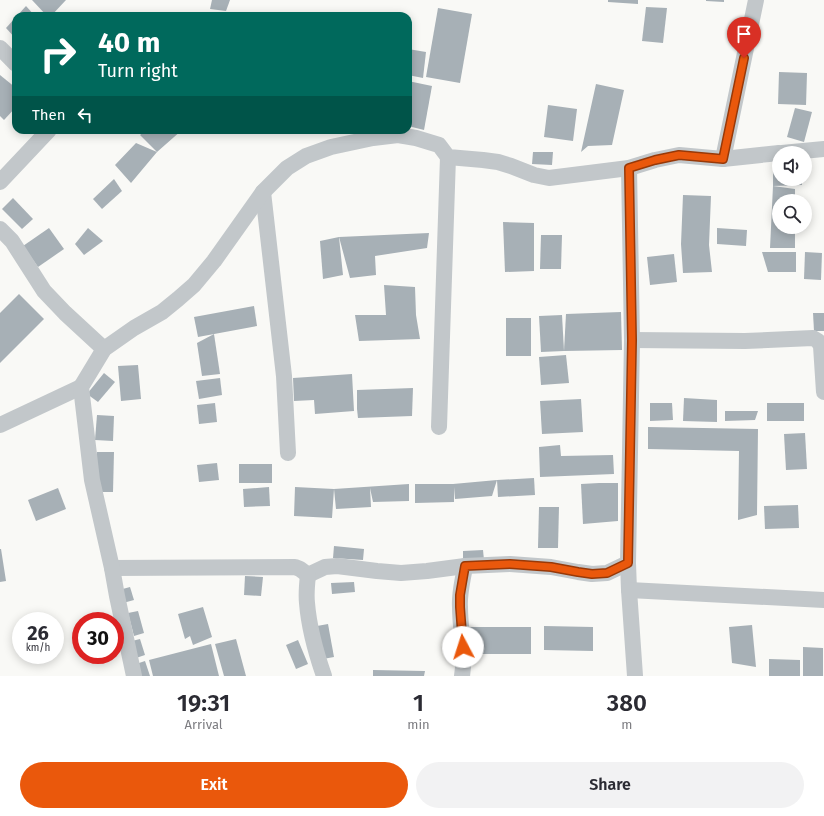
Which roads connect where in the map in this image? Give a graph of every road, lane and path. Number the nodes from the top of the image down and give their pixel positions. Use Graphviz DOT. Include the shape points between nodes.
graph roads {
  1 [pos="756,0"];
  2 [pos="0,48"];
  3 [pos="12,60"];
  4 [pos="45,134"];
  5 [pos="824,149"];
  6 [pos="812,150"];
  7 [pos="772,154"];
  8 [pos="448,157"];
  9 [pos="723,159"];
  10 [pos="629,168"];
  11 [pos="0,182"];
  12 [pos="263,192"];
  13 [pos="0,228"];
  14 [pos="632,340"];
  15 [pos="104,348"];
  16 [pos="81,387"];
  17 [pos="824,392"];
  18 [pos="0,425"];
  19 [pos="439,427"];
  20 [pos="288,453"];
  21 [pos="628,563"];
  22 [pos="465,566"];
  23 [pos="112,568"];
  24 [pos="308,575"];
  25 [pos="629,590"];
  26 [pos="824,600"];
  27 [pos="134,676"];
  28 [pos="324,676"];
  29 [pos="462,676"];
  30 [pos="635,676"];
  1 -- 9 [label="street"];
  2 -- 3 [label="street"];
  4 -- 11 [label="street"];
  5 -- 6 [label="street"];
  7 -- 9 [label="street"];
  8 -- 10 [label="street" via="498,162 534,176 549,178"];
  8 -- 12 [label="street" via="439,146 416,138 398,135 373,138 331,147 306,156 287,168"];
  8 -- 19 [label="street"];
  9 -- 10 [label="street" via="679,155"];
  10 -- 14 [label="street"];
  12 -- 15 [label="street" via="214,262 194,285 162,312"];
  12 -- 20 [label="street" via="284,376"];
  13 -- 15 [label="street" via="12,241 44,291"];
  14 -- 17 [label="street" via="744,341 813,338 821,346"];
  14 -- 21 [label="street"];
  15 -- 16 [label="street"];
  16 -- 18 [label="street"];
  16 -- 23 [label="street" via="92,480"];
  21 -- 22 [label="street" via="607,573 592,574 510,564"];
  21 -- 25 [label="street"];
  22 -- 24 [label="street" via="401,573 337,566 325,567"];
  22 -- 29 [label="street" via="460,595 464,658"];
  23 -- 24 [label="street" via="295,567"];
  23 -- 27 [label="street"];
  24 -- 28 [label="street" via="307,603"];
  25 -- 26 [label="street"];
  25 -- 30 [label="street"];
}
